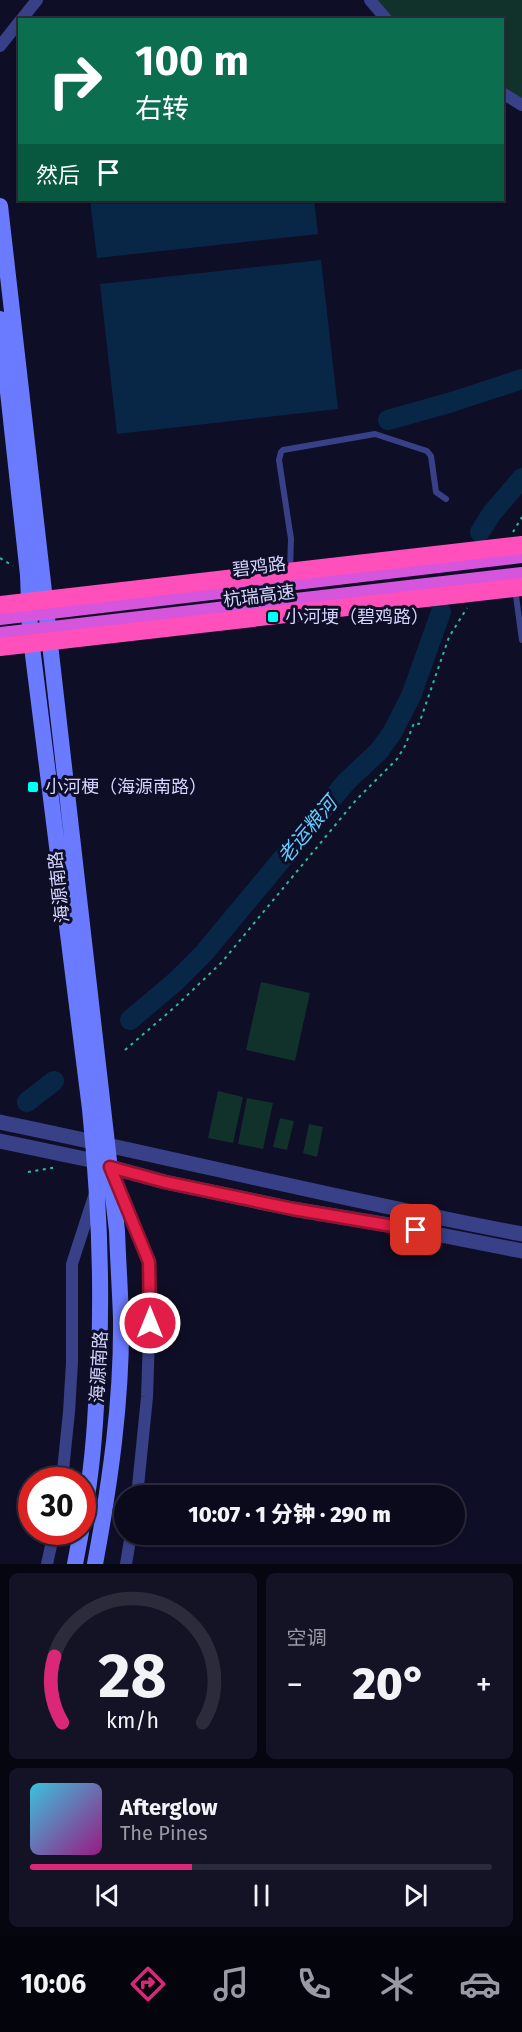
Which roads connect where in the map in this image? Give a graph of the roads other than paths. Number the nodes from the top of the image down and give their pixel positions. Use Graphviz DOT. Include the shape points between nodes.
graph roads {
  1 [pos="37,0"];
  2 [pos="370,0"];
  3 [pos="22,18"];
  4 [pos="385,18"];
  5 [pos="18,23"];
  6 [pos="0,46"];
  7 [pos="504,94"];
  8 [pos="522,105"];
  9 [pos="0,206"];
  10 [pos="0,319"];
  11 [pos="446,499"];
  12 [pos="522,544"];
  13 [pos="522,555"];
  14 [pos="519,579"];
  15 [pos="291,582"];
  16 [pos="0,605"];
  17 [pos="46,612"];
  18 [pos="28,614"];
  19 [pos="0,617"];
  20 [pos="49,629"];
  21 [pos="30,631"];
  22 [pos="0,635"];
  23 [pos="522,640"];
  24 [pos="0,647"];
  25 [pos="0,1122"];
  26 [pos="0,1141"];
  27 [pos="100,1143"];
  28 [pos="102,1164"];
  29 [pos="98,1186"];
  30 [pos="522,1234"];
  31 [pos="522,1251"];
  32 [pos="63,1467"];
  33 [pos="90,1467"];
  34 [pos="138,1485"];
  35 [pos="51,1545"];
  36 [pos="79,1545"];
  37 [pos="129,1545"];
  38 [pos="47,1564"];
  39 [pos="75,1564"];
  40 [pos="95,1564"];
  41 [pos="126,1564"];
  1 -- 3 [label="street"];
  2 -- 4 [label="street"];
  5 -- 6 [label="street"];
  7 -- 8 [label="street"];
  9 -- 17 [label="main road, 海源南路"];
  10 -- 18 [label="main road, 海源南路" via="28,574"];
  11 -- 15 [label="lane" via="436,492 427,451 385,438 375,435 283,450 279,460 291,539"];
  12 -- 16 [label="highway, 杭瑞高速, bridge"];
  13 -- 15 [label="highway, 碧鸡路"];
  14 -- 20 [label="highway"];
  14 -- 23 [label="lane"];
  14 -- 24 [label="highway, 杭瑞高速, bridge"];
  15 -- 17 [label="highway, 碧鸡路"];
  17 -- 18 [label="highway, 碧鸡路"];
  17 -- 20 [label="main road, 海源南路"];
  18 -- 19 [label="highway, 碧鸡路"];
  18 -- 21 [label="main road, 海源南路"];
  20 -- 21 [label="highway"];
  20 -- 27 [label="main road, 海源南路"];
  21 -- 22 [label="highway"];
  21 -- 27 [label="main road, 海源南路"];
  25 -- 27 [label="street"];
  26 -- 28 [label="street"];
  27 -- 28 [label="main road, 海源南路"];
  27 -- 30 [label="street"];
  28 -- 29 [label="main road, 海源南路"];
  28 -- 31 [label="street" via="165,1182 293,1209"];
  28 -- 34 [label="street" via="149,1262 150,1336"];
  28 -- 40 [label="main road, 海源南路" via="118,1264 121,1320 110,1474"];
  29 -- 32 [label="street" via="72,1264 70,1392"];
  29 -- 33 [label="main road, 海源南路" via="99,1372"];
  35 -- 38 [label="street"];
  36 -- 39 [label="main road"];
  37 -- 41 [label="street"];
}
